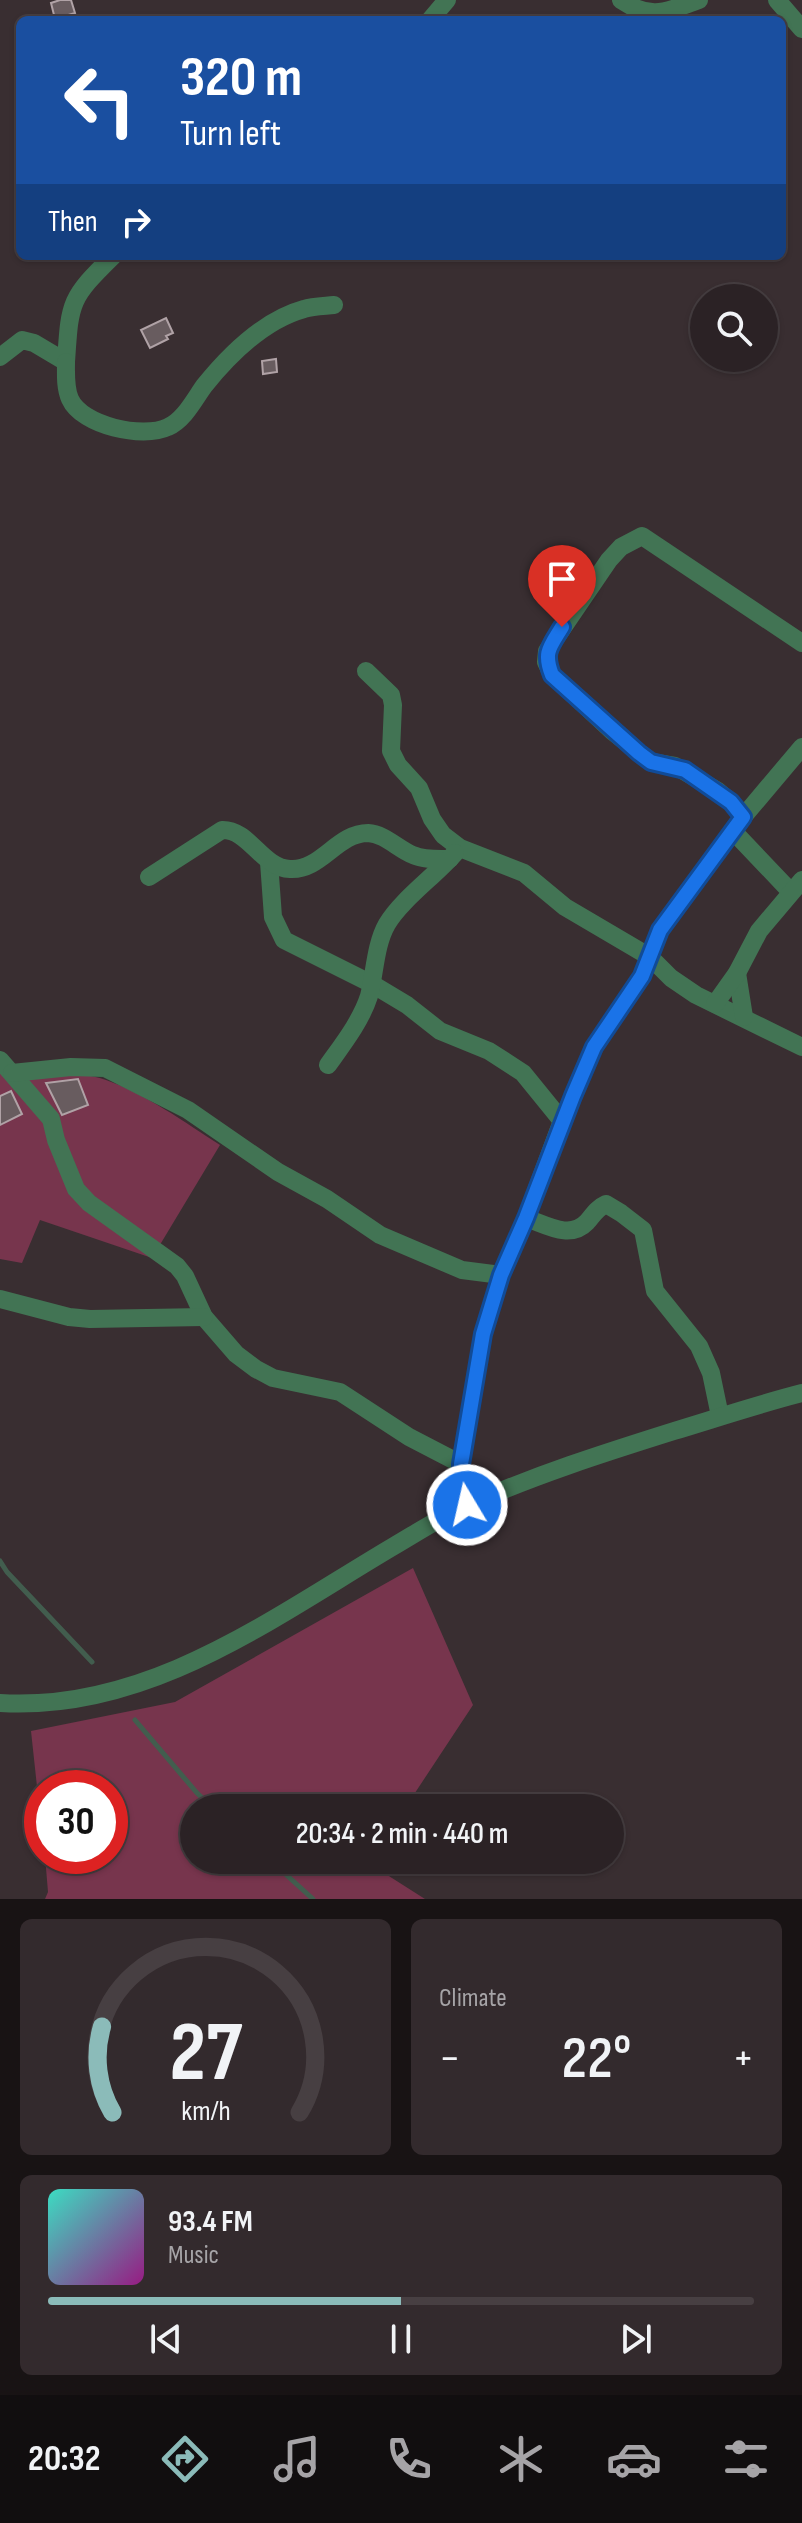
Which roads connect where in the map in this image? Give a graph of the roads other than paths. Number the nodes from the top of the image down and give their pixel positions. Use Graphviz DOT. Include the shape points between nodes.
graph roads {
  1 [pos="447,0"];
  2 [pos="621,0"];
  3 [pos="699,0"];
  4 [pos="777,0"];
  5 [pos="433,16"];
  6 [pos="802,29"];
  7 [pos="109,260"];
  8 [pos="334,305"];
  9 [pos="0,357"];
  10 [pos="66,362"];
  11 [pos="802,643"];
  12 [pos="366,671"];
  13 [pos="802,747"];
  14 [pos="738,824"];
  15 [pos="455,854"];
  16 [pos="269,862"];
  17 [pos="149,877"];
  18 [pos="796,886"];
  19 [pos="650,957"];
  20 [pos="737,973"];
  21 [pos="372,984"];
  22 [pos="715,1004"];
  23 [pos="744,1017"];
  24 [pos="802,1047"];
  25 [pos="328,1065"];
  26 [pos="6,1066"];
  27 [pos="562,1121"];
  28 [pos="526,1218"];
  29 [pos="501,1275"];
  30 [pos="0,1299"];
  31 [pos="204,1317"];
  32 [pos="802,1393"];
  33 [pos="720,1416"];
  34 [pos="461,1464"];
  35 [pos="467,1505"];
  36 [pos="0,1703"];
  1 -- 5 [label="street"];
  2 -- 3 [label="street" via="659,14"];
  4 -- 6 [label="street"];
  7 -- 10 [label="street" via="76,295"];
  8 -- 10 [label="street" via="304,309 253,337 227,360 181,418 150,433 111,426 76,407 67,386"];
  9 -- 10 [label="street" via="22,340"];
  11 -- 14 [label="street" via="642,536 609,560 547,651 552,675 612,731 651,762 675,766 718,791 731,802"];
  12 -- 15 [label="street" via="391,695 391,751 419,788"];
  13 -- 14 [label="street"];
  14 -- 18 [label="street"];
  14 -- 19 [label="street" via="660,930"];
  15 -- 16 [label="street" via="415,857 370,833 338,844 303,868 287,870"];
  15 -- 19 [label="street" via="524,873 576,914"];
  15 -- 21 [label="street" via="385,928"];
  16 -- 17 [label="street" via="239,835 222,830"];
  16 -- 21 [label="street" via="273,917 284,940"];
  18 -- 20 [label="street" via="759,931"];
  19 -- 22 [label="street" via="671,978"];
  19 -- 27 [label="street" via="594,1047"];
  20 -- 22 [label="street"];
  20 -- 23 [label="street"];
  21 -- 25 [label="street" via="356,1023"];
  21 -- 27 [label="street" via="440,1031 489,1051 523,1073"];
  22 -- 23 [label="street"];
  23 -- 24 [label="street"];
  26 -- 29 [label="street" via="105,1068 188,1110 380,1235 462,1270"];
  26 -- 31 [label="street" via="51,1119 76,1189 177,1266"];
  27 -- 28 [label="street"];
  28 -- 29 [label="street"];
  28 -- 33 [label="street" via="579,1231 606,1204 643,1230 655,1291 699,1346"];
  29 -- 34 [label="street" via="483,1334"];
  30 -- 31 [label="street" via="90,1319"];
  31 -- 34 [label="street" via="256,1369 273,1378 340,1392"];
  32 -- 33 [label="street"];
  33 -- 35 [label="street" via="607,1451"];
  34 -- 35 [label="street"];
  35 -- 36 [label="street" via="205,1658 109,1692 62,1702"];
}
